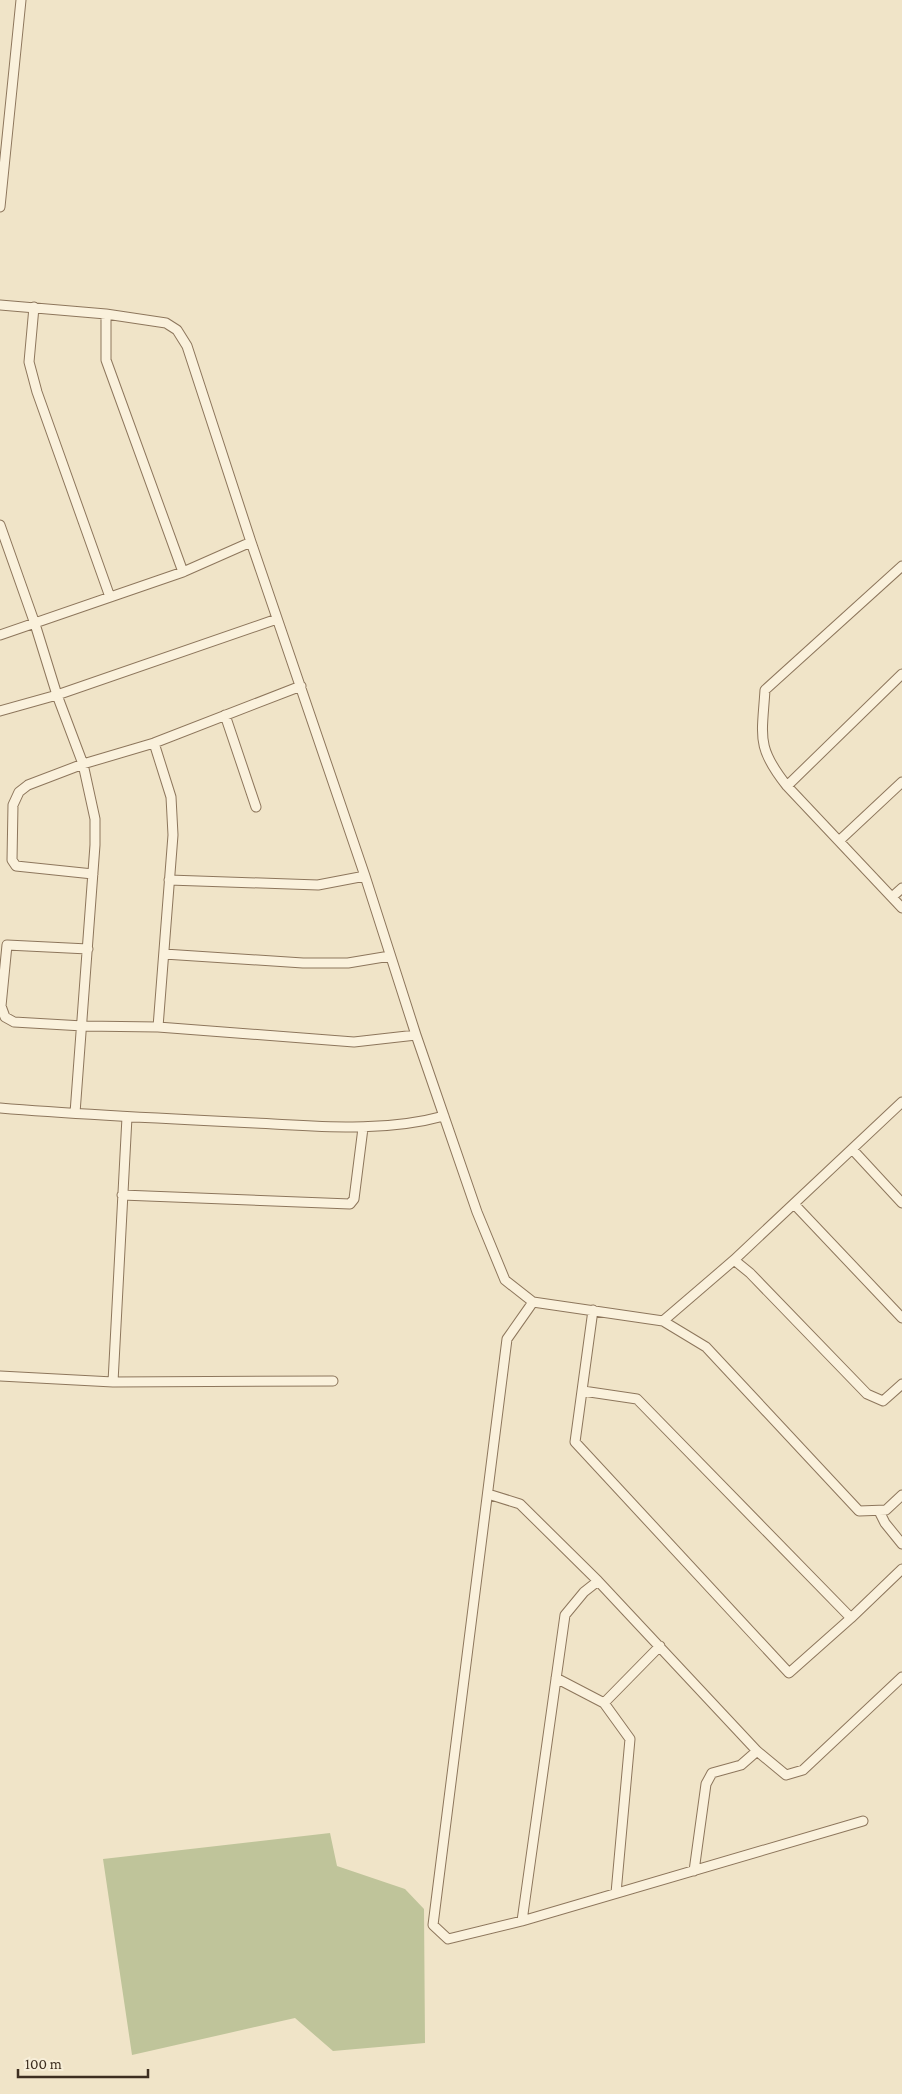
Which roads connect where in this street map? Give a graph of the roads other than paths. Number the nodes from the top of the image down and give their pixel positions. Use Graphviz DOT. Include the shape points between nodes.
graph roads {
  1 [pos="21,0"];
  2 [pos="0,207"];
  3 [pos="0,305"];
  4 [pos="34,307"];
  5 [pos="106,314"];
  6 [pos="0,525"];
  7 [pos="251,542"];
  8 [pos="902,566"];
  9 [pos="183,572"];
  10 [pos="110,597"];
  11 [pos="277,620"];
  12 [pos="35,624"];
  13 [pos="0,634"];
  14 [pos="902,674"];
  15 [pos="300,686"];
  16 [pos="57,695"];
  17 [pos="0,711"];
  18 [pos="225,715"];
  19 [pos="154,743"];
  20 [pos="83,764"];
  21 [pos="902,782"];
  22 [pos="787,786"];
  23 [pos="256,807"];
  24 [pos="840,840"];
  25 [pos="93,874"];
  26 [pos="365,876"];
  27 [pos="169,880"];
  28 [pos="902,888"];
  29 [pos="892,897"];
  30 [pos="902,908"];
  31 [pos="88,949"];
  32 [pos="164,954"];
  33 [pos="390,956"];
  34 [pos="83,1026"];
  35 [pos="158,1027"];
  36 [pos="416,1035"];
  37 [pos="902,1102"];
  38 [pos="0,1108"];
  39 [pos="75,1113"];
  40 [pos="444,1116"];
  41 [pos="128,1117"];
  42 [pos="363,1128"];
  43 [pos="852,1149"];
  44 [pos="122,1195"];
  45 [pos="902,1203"];
  46 [pos="794,1204"];
  47 [pos="734,1260"];
  48 [pos="533,1302"];
  49 [pos="902,1302"];
  50 [pos="894,1309"];
  51 [pos="593,1310"];
  52 [pos="902,1318"];
  53 [pos="663,1321"];
  54 [pos="0,1376"];
  55 [pos="333,1381"];
  56 [pos="113,1382"];
  57 [pos="902,1384"];
  58 [pos="583,1391"];
  59 [pos="488,1494"];
  60 [pos="902,1495"];
  61 [pos="879,1511"];
  62 [pos="902,1544"];
  63 [pos="902,1569"];
  64 [pos="598,1580"];
  65 [pos="850,1618"];
  66 [pos="660,1646"];
  67 [pos="902,1677"];
  68 [pos="556,1678"];
  69 [pos="604,1703"];
  70 [pos="757,1751"];
  71 [pos="863,1821"];
  72 [pos="694,1871"];
  73 [pos="616,1893"];
  74 [pos="522,1921"];
  1 -- 2 [label="street"];
  3 -- 4 [label="street"];
  4 -- 5 [label="street"];
  4 -- 10 [label="street" via="29,362 36,392"];
  5 -- 7 [label="street" via="166,323 177,330 187,346"];
  5 -- 9 [label="street" via="106,360"];
  6 -- 12 [label="street"];
  7 -- 9 [label="street"];
  7 -- 11 [label="street"];
  8 -- 22 [label="street" via="765,690 762,742 772,766"];
  9 -- 10 [label="street"];
  10 -- 12 [label="street"];
  11 -- 15 [label="street"];
  11 -- 16 [label="street"];
  12 -- 13 [label="street"];
  12 -- 16 [label="street"];
  14 -- 22 [label="street"];
  15 -- 18 [label="street"];
  15 -- 26 [label="street"];
  16 -- 17 [label="street"];
  16 -- 20 [label="street"];
  18 -- 19 [label="street"];
  18 -- 23 [label="street"];
  19 -- 20 [label="street"];
  19 -- 27 [label="street" via="171,797 173,835"];
  20 -- 25 [label="street" via="95,819"];
  20 -- 25 [label="street" via="28,785 19,792 13,805 12,860 23,868"];
  21 -- 24 [label="street"];
  22 -- 24 [label="street"];
  24 -- 29 [label="street"];
  25 -- 31 [label="street"];
  26 -- 27 [label="street" via="318,885"];
  26 -- 33 [label="street"];
  27 -- 32 [label="street"];
  28 -- 29 [label="street"];
  29 -- 30 [label="street"];
  31 -- 34 [label="street"];
  31 -- 34 [label="street" via="7,945 0,1006 5,1018 14,1022"];
  32 -- 33 [label="street" via="303,963 348,963"];
  32 -- 35 [label="street"];
  33 -- 36 [label="street"];
  34 -- 35 [label="street"];
  34 -- 39 [label="street"];
  35 -- 36 [label="street" via="354,1042"];
  36 -- 40 [label="street"];
  37 -- 43 [label="street"];
  38 -- 39 [label="street"];
  39 -- 41 [label="street"];
  40 -- 42 [label="street" via="416,1123"];
  40 -- 48 [label="street" via="477,1212 506,1280"];
  41 -- 42 [label="street"];
  41 -- 44 [label="street"];
  42 -- 44 [label="street" via="354,1199 350,1204"];
  43 -- 45 [label="street"];
  43 -- 46 [label="street"];
  44 -- 56 [label="street"];
  46 -- 47 [label="street"];
  46 -- 50 [label="street"];
  47 -- 53 [label="street"];
  47 -- 57 [label="street" via="867,1394 882,1401"];
  48 -- 51 [label="street"];
  48 -- 59 [label="street" via="508,1339"];
  49 -- 50 [label="street"];
  50 -- 52 [label="street"];
  51 -- 53 [label="street"];
  51 -- 58 [label="street"];
  53 -- 61 [label="street" via="706,1347 859,1511"];
  54 -- 56 [label="street"];
  55 -- 56 [label="street"];
  58 -- 65 [label="street" via="637,1399"];
  58 -- 65 [label="street" via="575,1442 788,1672"];
  59 -- 64 [label="street" via="520,1504"];
  59 -- 74 [label="street" via="433,1925 448,1939"];
  60 -- 61 [label="street" via="886,1510"];
  61 -- 62 [label="street" via="884,1523"];
  63 -- 65 [label="street"];
  64 -- 66 [label="street"];
  64 -- 68 [label="street" via="565,1615"];
  66 -- 69 [label="street"];
  66 -- 70 [label="street"];
  67 -- 70 [label="street" via="803,1770 786,1775"];
  68 -- 69 [label="street"];
  68 -- 74 [label="street"];
  69 -- 73 [label="street" via="630,1739"];
  70 -- 72 [label="street" via="741,1765 712,1773 706,1784"];
  71 -- 72 [label="street"];
  72 -- 73 [label="street"];
  73 -- 74 [label="street"];
}
